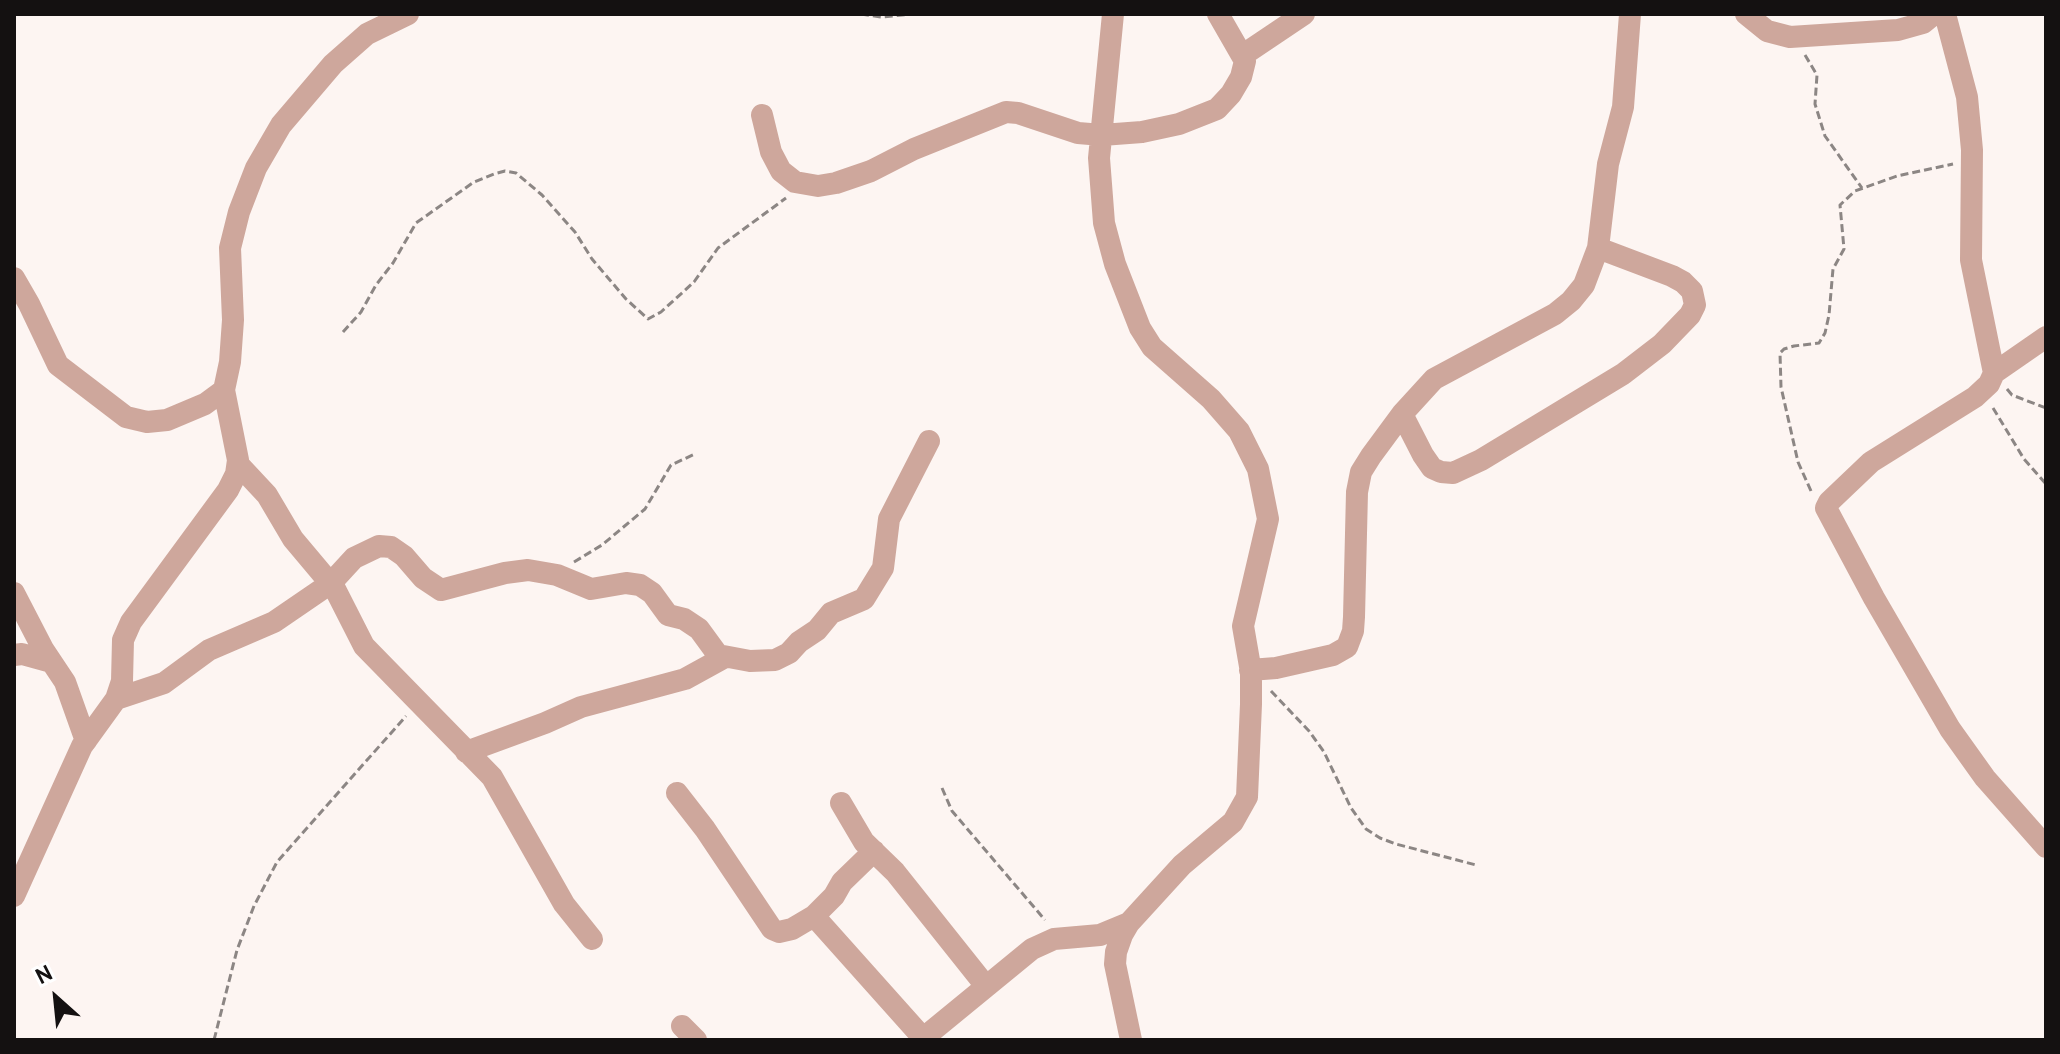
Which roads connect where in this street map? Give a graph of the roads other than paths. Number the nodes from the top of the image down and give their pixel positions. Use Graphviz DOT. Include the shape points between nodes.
graph roads {
  1 [pos="408,14"];
  2 [pos="1113,14"];
  3 [pos="1218,14"];
  4 [pos="1304,14"];
  5 [pos="1630,14"];
  6 [pos="1746,14"];
  7 [pos="1934,14"];
  8 [pos="1945,14"];
  9 [pos="1243,55"];
  10 [pos="762,115"];
  11 [pos="1102,135"];
  12 [pos="1598,248"];
  13 [pos="14,278"];
  14 [pos="2046,337"];
  15 [pos="1988,382"];
  16 [pos="224,390"];
  17 [pos="1402,414"];
  18 [pos="929,441"];
  19 [pos="239,465"];
  20 [pos="331,583"];
  21 [pos="14,593"];
  22 [pos="14,655"];
  23 [pos="725,657"];
  24 [pos="51,662"];
  25 [pos="1250,671"];
  26 [pos="116,699"];
  27 [pos="86,741"];
  28 [pos="466,752"];
  29 [pos="677,793"];
  30 [pos="841,803"];
  31 [pos="2046,847"];
  32 [pos="874,851"];
  33 [pos="14,896"];
  34 [pos="814,916"];
  35 [pos="1129,923"];
  36 [pos="592,939"];
  37 [pos="985,985"];
  38 [pos="922,1039"];
  39 [pos="1131,1040"];
  1 -- 16 [label="street" via="367,34 333,64 281,125 256,168 230,248 233,331"];
  2 -- 11 [label="street"];
  3 -- 9 [label="street"];
  4 -- 9 [label="street"];
  5 -- 12 [label="street" via="1625,93 1605,180"];
  6 -- 7 [label="street" via="1767,31 1790,37 1898,30"];
  8 -- 15 [label="street" via="1967,97 1971,260"];
  9 -- 11 [label="street" via="1238,83 1217,109 1154,130"];
  10 -- 11 [label="street" via="781,171 806,185 827,185 871,171 1006,112"];
  11 -- 25 [label="street" via="1104,223 1140,328 1159,356 1233,423 1258,469 1268,519 1243,626"];
  12 -- 17 [label="street" via="1584,285 1571,301 1434,379"];
  12 -- 17 [label="street" via="1672,276 1692,291 1695,305 1690,315 1662,344 1623,374 1453,473 1432,468"];
  13 -- 16 [label="street" via="58,365 126,417 147,422 178,417"];
  14 -- 15 [label="street"];
  15 -- 31 [label="street" via="1871,462 1826,508 1950,729"];
  16 -- 19 [label="street"];
  17 -- 25 [label="street" via="1359,481 1350,643 1333,655"];
  18 -- 23 [label="street" via="892,512 883,568 864,599 831,613 784,656 764,662"];
  19 -- 20 [label="street"];
  19 -- 26 [label="street" via="228,490 126,631"];
  20 -- 23 [label="street" via="350,561 379,546 397,550 441,590 519,571 540,571 591,589 626,583 646,588 668,615 692,623"];
  20 -- 26 [label="street" via="274,622 209,650 175,678"];
  20 -- 28 [label="street" via="362,644"];
  21 -- 24 [label="street"];
  22 -- 24 [label="street"];
  23 -- 28 [label="street" via="685,679 581,707"];
  24 -- 27 [label="street" via="65,682"];
  25 -- 35 [label="street" via="1248,786 1240,813"];
  26 -- 27 [label="street"];
  27 -- 33 [label="street"];
  28 -- 36 [label="street" via="500,789 549,880"];
  29 -- 34 [label="street" via="772,929 782,932"];
  30 -- 32 [label="street"];
  32 -- 34 [label="street"];
  32 -- 37 [label="street"];
  34 -- 38 [label="street"];
  35 -- 37 [label="street" via="1100,935 1044,942"];
  35 -- 39 [label="street" via="1115,964"];
  37 -- 38 [label="street"];
}
